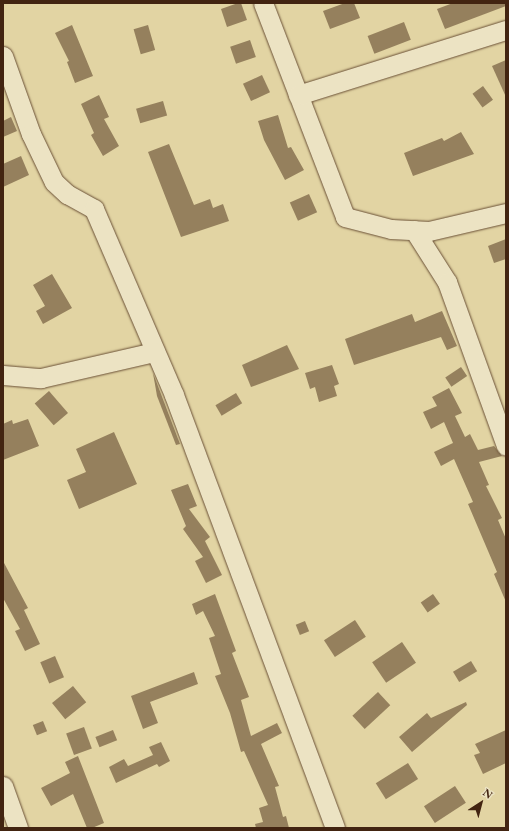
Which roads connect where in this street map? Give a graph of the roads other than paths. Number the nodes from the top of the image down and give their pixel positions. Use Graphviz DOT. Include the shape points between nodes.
graph roads {
  1 [pos="263,3"];
  2 [pos="506,30"];
  3 [pos="3,56"];
  4 [pos="298,95"];
  5 [pos="506,213"];
  6 [pos="414,230"];
  7 [pos="154,352"];
  8 [pos="3,375"];
  9 [pos="506,446"];
  10 [pos="3,786"];
  11 [pos="18,828"];
  12 [pos="335,828"];
  1 -- 4 [label="street"];
  2 -- 4 [label="street"];
  3 -- 7 [label="street" via="31,134 54,182 67,194 94,209"];
  4 -- 6 [label="street" via="345,217 391,228"];
  5 -- 6 [label="street" via="430,231"];
  6 -- 9 [label="street" via="447,282"];
  7 -- 8 [label="street" via="40,378"];
  7 -- 12 [label="street" via="174,395"];
  10 -- 11 [label="street"];
}
